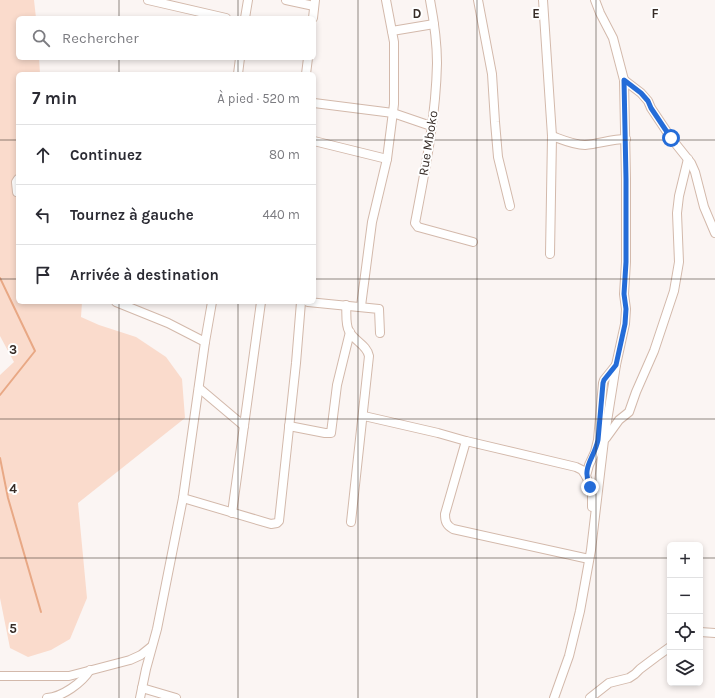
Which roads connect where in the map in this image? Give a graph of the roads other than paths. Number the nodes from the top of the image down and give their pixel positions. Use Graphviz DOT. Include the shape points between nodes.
graph roads {
  1 [pos="148,0"];
  2 [pos="248,0"];
  3 [pos="286,0"];
  4 [pos="386,0"];
  5 [pos="430,0"];
  6 [pos="478,0"];
  7 [pos="543,0"];
  8 [pos="595,0"];
  9 [pos="315,3"];
  10 [pos="217,16"];
  11 [pos="245,16"];
  12 [pos="313,16"];
  13 [pos="434,24"];
  14 [pos="392,31"];
  15 [pos="240,60"];
  16 [pos="308,60"];
  17 [pos="238,72"];
  18 [pos="306,72"];
  19 [pos="624,80"];
  20 [pos="316,103"];
  21 [pos="393,113"];
  22 [pos="432,126"];
  23 [pos="552,136"];
  24 [pos="626,138"];
  25 [pos="316,141"];
  26 [pos="387,159"];
  27 [pos="688,159"];
  28 [pos="510,206"];
  29 [pos="715,233"];
  30 [pos="473,242"];
  31 [pos="550,254"];
  32 [pos="316,303"];
  33 [pos="121,304"];
  34 [pos="212,304"];
  35 [pos="261,304"];
  36 [pos="301,304"];
  37 [pos="346,305"];
  38 [pos="361,306"];
  39 [pos="350,332"];
  40 [pos="380,333"];
  41 [pos="205,342"];
  42 [pos="616,365"];
  43 [pos="199,388"];
  44 [pos="364,416"];
  45 [pos="244,426"];
  46 [pos="289,426"];
  47 [pos="604,440"];
  48 [pos="466,441"];
  49 [pos="586,476"];
  50 [pos="183,498"];
  51 [pos="232,513"];
  52 [pos="351,522"];
  53 [pos="591,550"];
  54 [pos="589,559"];
  55 [pos="703,632"];
  56 [pos="715,633"];
  57 [pos="152,647"];
  58 [pos="667,649"];
  59 [pos="90,670"];
  60 [pos="0,676"];
  61 [pos="142,688"];
  62 [pos="47,698"];
  63 [pos="140,698"];
  64 [pos="176,698"];
  65 [pos="554,698"];
  66 [pos="590,698"];
  1 -- 10 [label="street"];
  2 -- 11 [label="street"];
  3 -- 9 [label="street"];
  4 -- 14 [label="street"];
  5 -- 13 [label="street, Rue Mboko"];
  6 -- 28 [label="street" via="492,74 498,157"];
  7 -- 23 [label="street"];
  8 -- 19 [label="street" via="613,38"];
  9 -- 12 [label="street"];
  13 -- 14 [label="street"];
  13 -- 22 [label="street, Rue Mboko" via="437,62"];
  14 -- 21 [label="street"];
  15 -- 17 [label="street"];
  16 -- 18 [label="street"];
  19 -- 24 [label="street"];
  19 -- 27 [label="street" via="648,101 671,138"];
  20 -- 21 [label="street"];
  21 -- 22 [label="street"];
  21 -- 26 [label="street"];
  22 -- 30 [label="street, Rue Mboko" via="416,225"];
  23 -- 24 [label="street" via="584,145"];
  23 -- 31 [label="street"];
  24 -- 42 [label="street" via="626,309"];
  25 -- 26 [label="street"];
  26 -- 38 [label="street" via="372,222"];
  27 -- 29 [label="street" via="694,168 704,207"];
  27 -- 47 [label="street" via="679,196 679,262 674,291 630,412 619,420"];
  32 -- 37 [label="street"];
  33 -- 41 [label="street" via="168,323"];
  34 -- 41 [label="street"];
  35 -- 45 [label="street"];
  36 -- 46 [label="street"];
  37 -- 38 [label="street"];
  37 -- 39 [label="street"];
  38 -- 40 [label="street" via="379,309"];
  39 -- 44 [label="street" via="366,348 369,356"];
  39 -- 46 [label="street" via="337,385 331,433"];
  41 -- 43 [label="street"];
  42 -- 47 [label="street"];
  42 -- 49 [label="street" via="603,383 598,440"];
  43 -- 45 [label="street"];
  43 -- 50 [label="street"];
  44 -- 48 [label="street"];
  44 -- 52 [label="street"];
  45 -- 51 [label="street"];
  46 -- 51 [label="street" via="279,521 271,524"];
  47 -- 53 [label="street"];
  48 -- 49 [label="street" via="576,467"];
  48 -- 54 [label="street" via="445,514 449,527"];
  49 -- 53 [label="street" via="592,491 589,536"];
  50 -- 51 [label="street"];
  50 -- 57 [label="street"];
  53 -- 54 [label="street"];
  54 -- 65 [label="street" via="580,611"];
  55 -- 56 [label="street"];
  57 -- 59 [label="street" via="130,660"];
  57 -- 61 [label="street"];
  58 -- 66 [label="street" via="629,678 609,683"];
  59 -- 60 [label="street" via="69,676"];
  59 -- 62 [label="street" via="83,680 63,694"];
  61 -- 63 [label="street"];
  61 -- 64 [label="street"];
}
